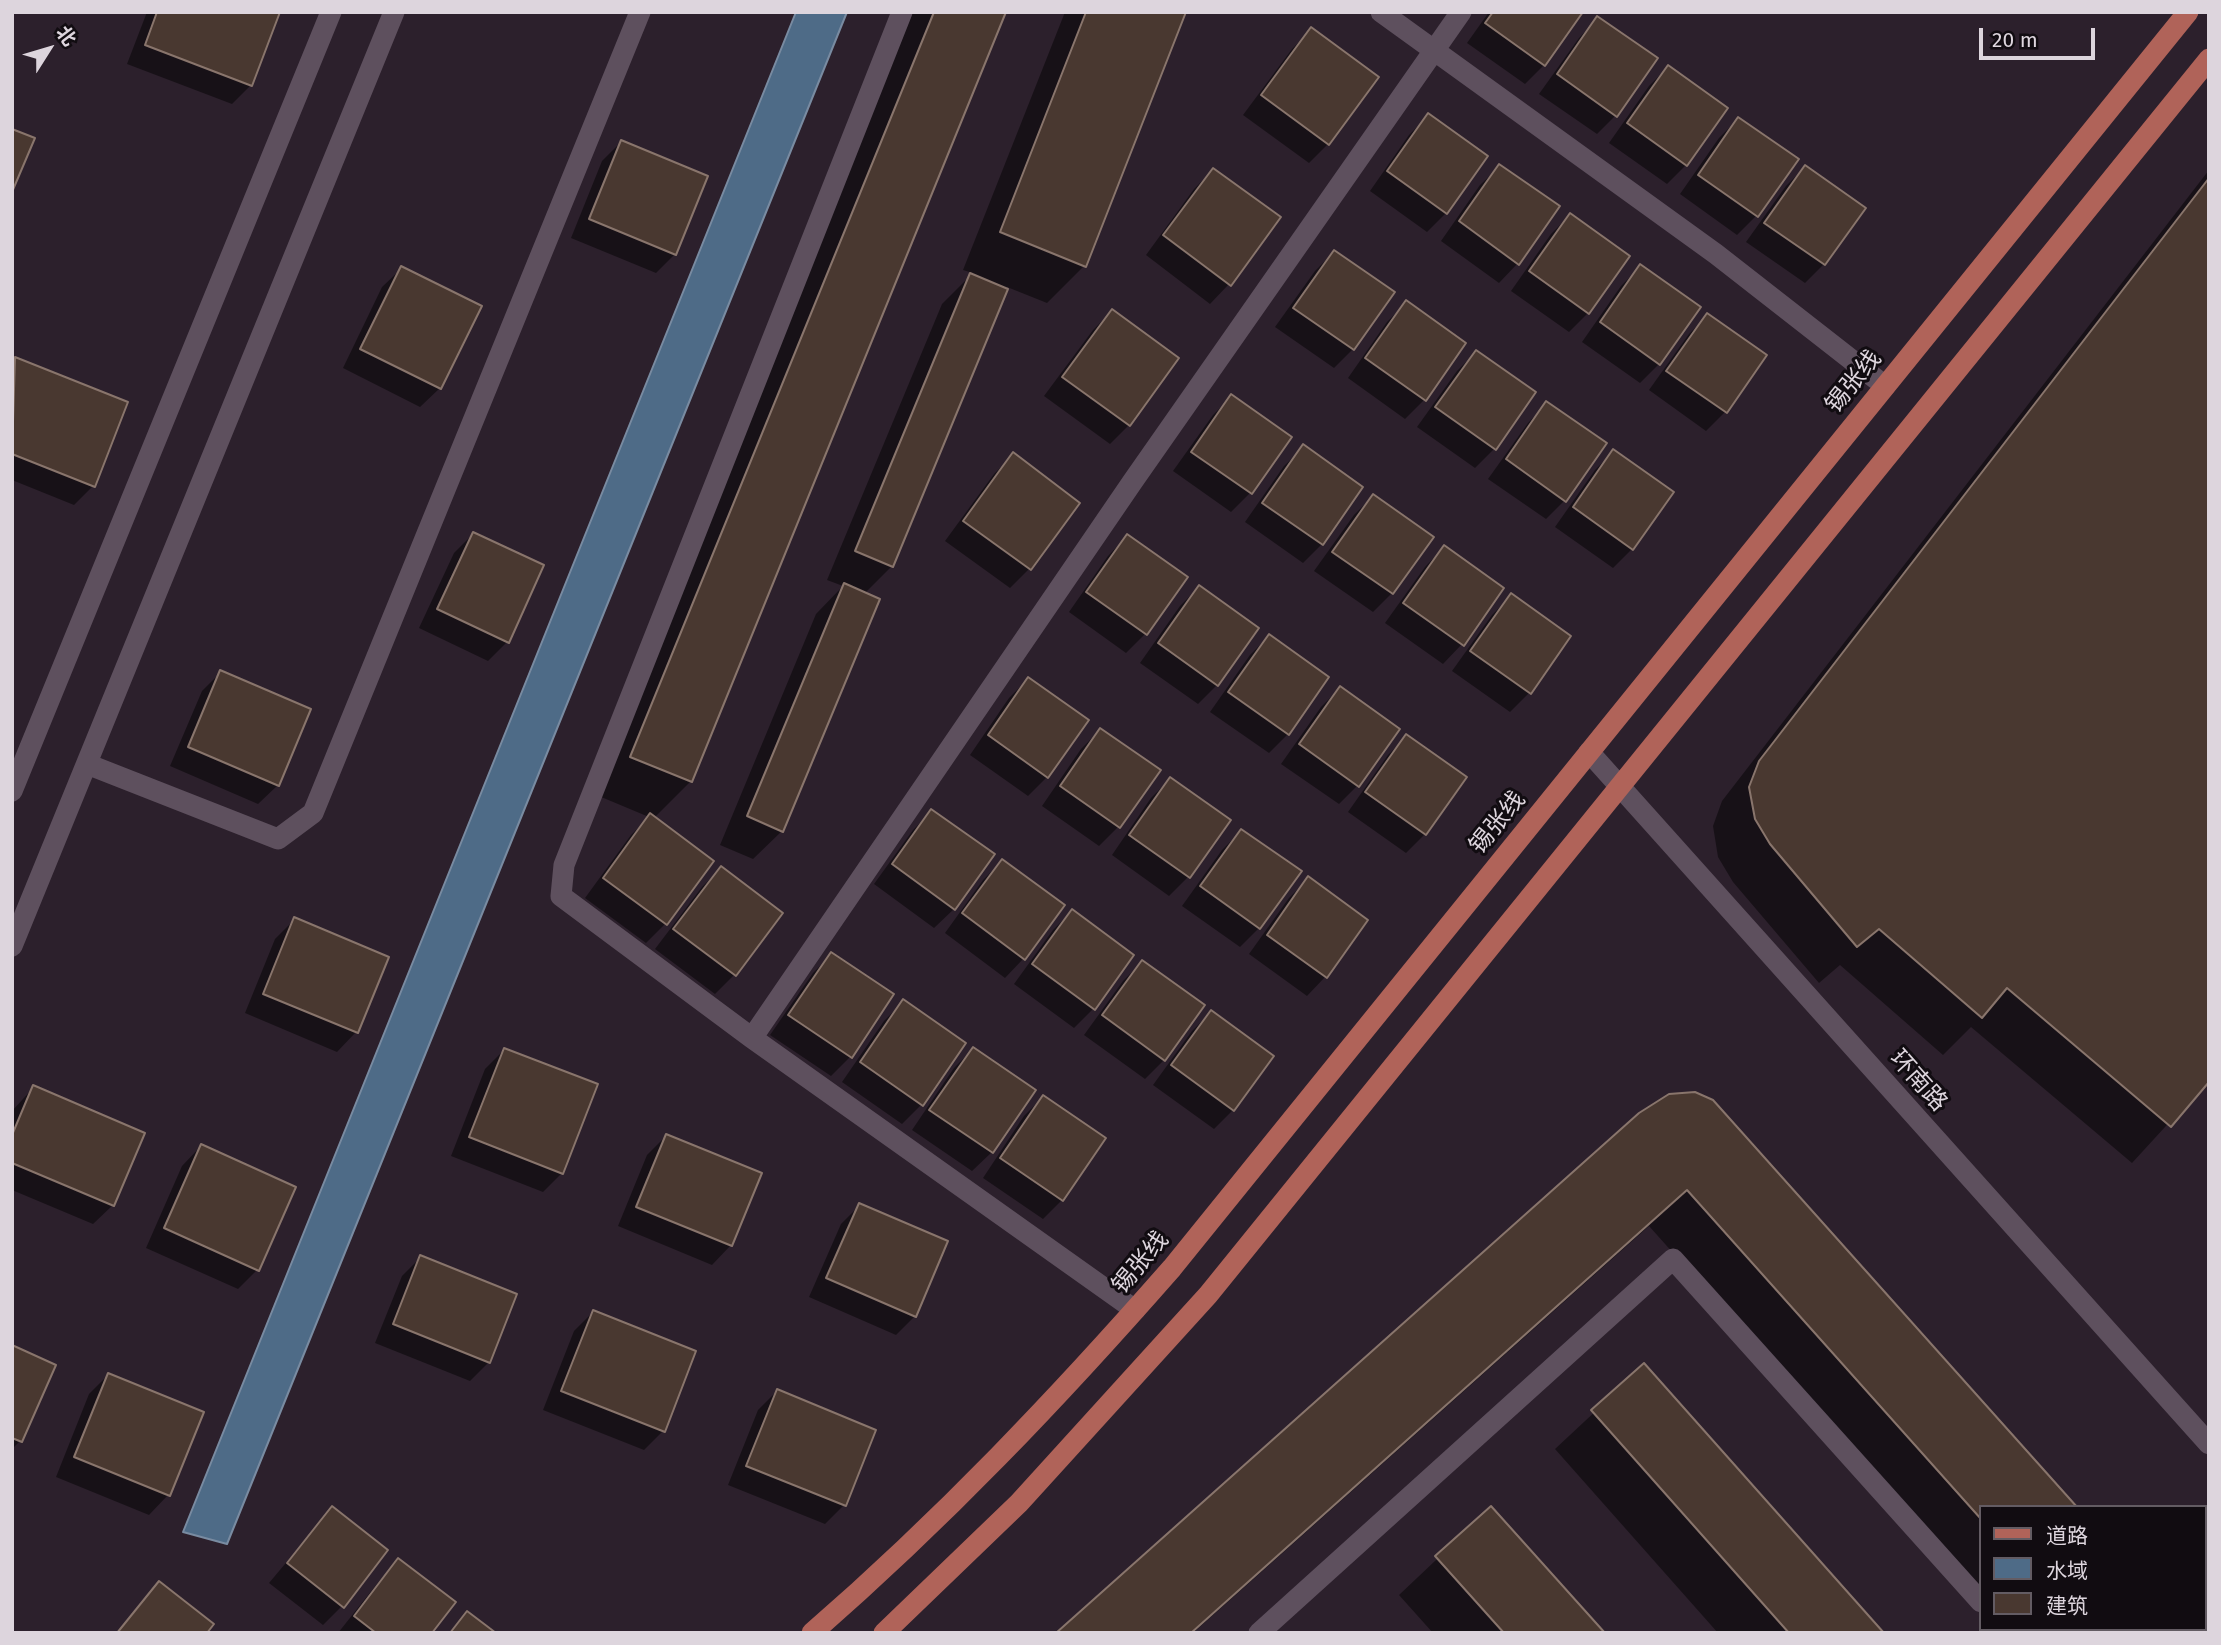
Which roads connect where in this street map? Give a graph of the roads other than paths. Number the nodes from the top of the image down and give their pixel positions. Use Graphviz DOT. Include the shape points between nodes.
graph roads {
  1 [pos="331,12"];
  2 [pos="394,12"];
  3 [pos="640,12"];
  4 [pos="902,12"];
  5 [pos="1381,12"];
  6 [pos="1461,12"];
  7 [pos="2188,12"];
  8 [pos="1434,48"];
  9 [pos="2209,60"];
  10 [pos="1885,386"];
  11 [pos="1589,752"];
  12 [pos="87,764"];
  13 [pos="1620,787"];
  14 [pos="12,791"];
  15 [pos="12,946"];
  16 [pos="752,1038"];
  17 [pos="1135,1310"];
  18 [pos="2209,1444"];
  19 [pos="1980,1601"];
  20 [pos="812,1633"];
  21 [pos="884,1633"];
  22 [pos="1259,1633"];
  1 -- 14 [label="street"];
  2 -- 12 [label="street"];
  3 -- 12 [label="street" via="313,813 278,839"];
  4 -- 16 [label="street" via="564,866 561,897"];
  5 -- 8 [label="street"];
  6 -- 8 [label="street"];
  7 -- 10 [label="main road, 锡张线"];
  8 -- 10 [label="street" via="1716,254"];
  8 -- 16 [label="street"];
  9 -- 13 [label="main road"];
  10 -- 11 [label="main road, 锡张线"];
  11 -- 13 [label="street, 环南路"];
  11 -- 17 [label="main road, 锡张线"];
  12 -- 15 [label="street"];
  13 -- 18 [label="street, 环南路"];
  13 -- 21 [label="main road" via="1200,1305 1028,1493"];
  16 -- 17 [label="street"];
  17 -- 20 [label="main road, 锡张线" via="945,1513"];
  19 -- 22 [label="street" via="1673,1259"];
}
